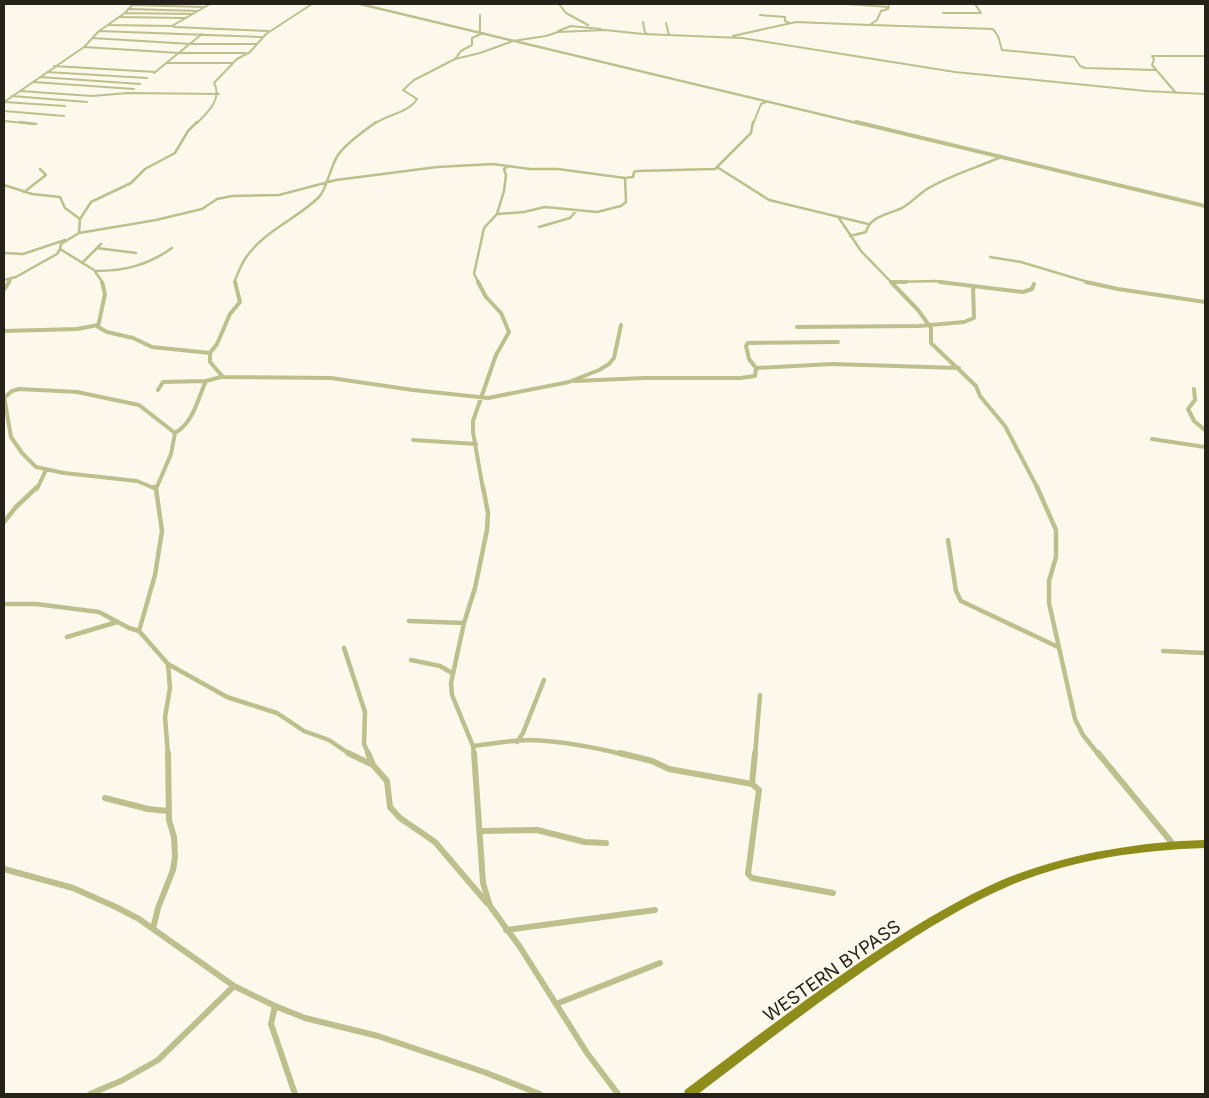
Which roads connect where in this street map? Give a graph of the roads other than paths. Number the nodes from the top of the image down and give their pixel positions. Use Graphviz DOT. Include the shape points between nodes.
graph roads {
  1 [pos="133,4"];
  2 [pos="210,4"];
  3 [pos="312,4"];
  4 [pos="360,4"];
  5 [pos="559,4"];
  6 [pos="847,4"];
  7 [pos="974,4"];
  8 [pos="889,5"];
  9 [pos="205,7"];
  10 [pos="128,9"];
  11 [pos="199,11"];
  12 [pos="125,13"];
  13 [pos="943,13"];
  14 [pos="193,14"];
  15 [pos="480,15"];
  16 [pos="760,15"];
  17 [pos="120,16"];
  18 [pos="186,18"];
  19 [pos="643,22"];
  20 [pos="666,22"];
  21 [pos="791,23"];
  22 [pos="108,25"];
  23 [pos="872,25"];
  24 [pos="172,26"];
  25 [pos="591,27"];
  26 [pos="604,30"];
  27 [pos="99,31"];
  28 [pos="269,31"];
  29 [pos="478,32"];
  30 [pos="556,32"];
  31 [pos="202,34"];
  32 [pos="484,34"];
  33 [pos="649,34"];
  34 [pos="669,35"];
  35 [pos="261,37"];
  36 [pos="729,37"];
  37 [pos="92,38"];
  38 [pos="513,41"];
  39 [pos="191,44"];
  40 [pos="256,44"];
  41 [pos="84,47"];
  42 [pos="179,53"];
  43 [pos="247,53"];
  44 [pos="1205,56"];
  45 [pos="455,59"];
  46 [pos="166,63"];
  47 [pos="233,63"];
  48 [pos="54,66"];
  49 [pos="1156,70"];
  50 [pos="47,72"];
  51 [pos="155,72"];
  52 [pos="40,77"];
  53 [pos="147,78"];
  54 [pos="33,82"];
  55 [pos="140,84"];
  56 [pos="134,89"];
  57 [pos="20,90"];
  58 [pos="128,93"];
  59 [pos="1176,93"];
  60 [pos="218,94"];
  61 [pos="1205,94"];
  62 [pos="12,96"];
  63 [pos="4,102"];
  64 [pos="87,102"];
  65 [pos="766,102"];
  66 [pos="65,106"];
  67 [pos="4,111"];
  68 [pos="64,116"];
  69 [pos="4,121"];
  70 [pos="36,124"];
  71 [pos="1001,156"];
  72 [pos="717,166"];
  73 [pos="507,167"];
  74 [pos="40,169"];
  75 [pos="624,178"];
  76 [pos="325,182"];
  77 [pos="4,186"];
  78 [pos="24,192"];
  79 [pos="1205,206"];
  80 [pos="577,210"];
  81 [pos="497,214"];
  82 [pos="839,218"];
  83 [pos="80,219"];
  84 [pos="868,224"];
  85 [pos="539,227"];
  86 [pos="79,233"];
  87 [pos="850,236"];
  88 [pos="69,240"];
  89 [pos="101,244"];
  90 [pos="97,248"];
  91 [pos="172,248"];
  92 [pos="60,249"];
  93 [pos="4,253"];
  94 [pos="136,253"];
  95 [pos="990,257"];
  96 [pos="82,263"];
  97 [pos="95,271"];
  98 [pos="10,279"];
  99 [pos="4,280"];
  100 [pos="892,282"];
  101 [pos="1034,284"];
  102 [pos="973,286"];
  103 [pos="4,290"];
  104 [pos="1205,302"];
  105 [pos="98,325"];
  106 [pos="620,325"];
  107 [pos="929,326"];
  108 [pos="797,327"];
  109 [pos="4,331"];
  110 [pos="838,342"];
  111 [pos="210,353"];
  112 [pos="756,368"];
  113 [pos="959,368"];
  114 [pos="221,376"];
  115 [pos="206,381"];
  116 [pos="569,382"];
  117 [pos="1194,389"];
  118 [pos="158,390"];
  119 [pos="4,396"];
  120 [pos="481,398"];
  121 [pos="1205,430"];
  122 [pos="175,433"];
  123 [pos="1152,439"];
  124 [pos="413,440"];
  125 [pos="476,444"];
  126 [pos="1205,447"];
  127 [pos="46,470"];
  128 [pos="156,489"];
  129 [pos="4,522"];
  130 [pos="948,540"];
  131 [pos="4,604"];
  132 [pos="409,621"];
  133 [pos="117,622"];
  134 [pos="464,623"];
  135 [pos="140,631"];
  136 [pos="67,637"];
  137 [pos="1058,647"];
  138 [pos="344,648"];
  139 [pos="1163,651"];
  140 [pos="1205,653"];
  141 [pos="412,660"];
  142 [pos="168,664"];
  143 [pos="452,673"];
  144 [pos="544,680"];
  145 [pos="760,694"];
  146 [pos="517,742"];
  147 [pos="473,746"];
  148 [pos="373,765"];
  149 [pos="752,784"];
  150 [pos="105,798"];
  151 [pos="168,811"];
  152 [pos="479,831"];
  153 [pos="606,843"];
  154 [pos="1173,844"];
  155 [pos="1205,844"];
  156 [pos="4,869"];
  157 [pos="833,892"];
  158 [pos="490,906"];
  159 [pos="655,910"];
  160 [pos="153,929"];
  161 [pos="506,930"];
  162 [pos="660,963"];
  163 [pos="234,986"];
  164 [pos="556,1004"];
  165 [pos="275,1006"];
  166 [pos="90,1094"];
  167 [pos="295,1094"];
  168 [pos="540,1094"];
  169 [pos="618,1094"];
  170 [pos="689,1094"];
  1 -- 9 [label="street"];
  1 -- 10 [label="street"];
  2 -- 9 [label="street"];
  3 -- 28 [label="street"];
  4 -- 29 [label="street"];
  5 -- 25 [label="street" via="566,13"];
  6 -- 8 [label="street"];
  7 -- 13 [label="street" via="981,13"];
  8 -- 23 [label="street"];
  9 -- 11 [label="street"];
  10 -- 11 [label="street"];
  10 -- 12 [label="street"];
  11 -- 14 [label="street"];
  12 -- 14 [label="street"];
  12 -- 17 [label="street"];
  14 -- 18 [label="street"];
  15 -- 29 [label="street"];
  16 -- 21 [label="street" via="784,16 785,21"];
  17 -- 18 [label="street"];
  17 -- 22 [label="street"];
  18 -- 24 [label="street"];
  19 -- 33 [label="street" via="645,33"];
  20 -- 34 [label="street"];
  21 -- 23 [label="street"];
  21 -- 36 [label="street"];
  22 -- 24 [label="street"];
  22 -- 27 [label="street"];
  23 -- 49 [label="street" via="993,29 1002,50 1074,57 1085,68"];
  24 -- 28 [label="street"];
  25 -- 26 [label="street"];
  25 -- 30 [label="street" via="569,26"];
  26 -- 30 [label="street"];
  26 -- 33 [label="street"];
  27 -- 31 [label="street"];
  27 -- 37 [label="street"];
  28 -- 35 [label="street"];
  29 -- 32 [label="street"];
  30 -- 38 [label="street"];
  31 -- 35 [label="street"];
  31 -- 39 [label="street"];
  32 -- 38 [label="street"];
  32 -- 45 [label="street" via="472,38 472,45"];
  33 -- 34 [label="street"];
  34 -- 36 [label="street"];
  35 -- 40 [label="street"];
  36 -- 59 [label="street" via="954,72"];
  37 -- 39 [label="street"];
  37 -- 41 [label="street"];
  38 -- 45 [label="street"];
  38 -- 65 [label="street"];
  39 -- 40 [label="street"];
  39 -- 42 [label="street"];
  40 -- 43 [label="street"];
  41 -- 42 [label="street"];
  41 -- 48 [label="street"];
  42 -- 43 [label="street"];
  42 -- 46 [label="street"];
  43 -- 47 [label="street"];
  44 -- 49 [label="street" via="1152,56"];
  45 -- 76 [label="street" via="414,80 404,89 417,99 416,102 382,117 351,142 338,155"];
  46 -- 47 [label="street"];
  46 -- 51 [label="street"];
  47 -- 60 [label="street" via="214,83"];
  48 -- 50 [label="street"];
  48 -- 51 [label="street"];
  49 -- 59 [label="street"];
  50 -- 52 [label="street"];
  50 -- 53 [label="street"];
  51 -- 53 [label="street"];
  52 -- 54 [label="street"];
  52 -- 55 [label="street"];
  53 -- 55 [label="street"];
  54 -- 56 [label="street"];
  54 -- 57 [label="street"];
  55 -- 56 [label="street"];
  56 -- 58 [label="street"];
  57 -- 58 [label="street" via="81,95"];
  57 -- 62 [label="street"];
  58 -- 60 [label="street"];
  59 -- 61 [label="street"];
  60 -- 83 [label="street" via="211,108 188,132 174,153 145,169 131,184 91,202"];
  62 -- 63 [label="street"];
  62 -- 64 [label="street"];
  63 -- 66 [label="street"];
  65 -- 71 [label="street"];
  65 -- 72 [label="street" via="761,104 751,132"];
  67 -- 68 [label="street"];
  69 -- 70 [label="street"];
  71 -- 79 [label="street"];
  71 -- 84 [label="street" via="952,176 904,207"];
  72 -- 75 [label="street" via="715,169 637,171 633,177"];
  72 -- 82 [label="street" via="763,198"];
  73 -- 75 [label="street" via="558,169"];
  73 -- 76 [label="street" via="489,164 437,167"];
  73 -- 81 [label="street"];
  74 -- 78 [label="street" via="46,175"];
  75 -- 80 [label="street" via="624,205 602,211"];
  76 -- 86 [label="street" via="279,195 217,199 205,208"];
  76 -- 111 [label="street" via="320,196 266,237 241,263 235,280 240,302 229,315"];
  77 -- 78 [label="street"];
  78 -- 83 [label="street" via="60,197 66,208"];
  80 -- 81 [label="street" via="545,207"];
  80 -- 85 [label="street" via="570,218"];
  81 -- 120 [label="street" via="484,228 474,277 501,313 509,332 496,355"];
  82 -- 84 [label="street"];
  82 -- 87 [label="street"];
  83 -- 86 [label="street"];
  84 -- 87 [label="street" via="866,232"];
  86 -- 88 [label="street"];
  87 -- 100 [label="street"];
  88 -- 92 [label="street" via="61,244"];
  88 -- 93 [label="street" via="23,254"];
  89 -- 90 [label="street"];
  90 -- 94 [label="street"];
  90 -- 96 [label="street"];
  91 -- 97 [label="street" via="144,266 116,272"];
  92 -- 96 [label="street"];
  92 -- 98 [label="street" via="57,254"];
  95 -- 104 [label="street" via="1021,262 1118,289"];
  96 -- 97 [label="street"];
  97 -- 105 [label="street" via="104,281 106,290"];
  98 -- 99 [label="street"];
  98 -- 103 [label="street"];
  100 -- 102 [label="street" via="935,281"];
  100 -- 107 [label="street"];
  101 -- 102 [label="street" via="1032,289 1023,292"];
  102 -- 107 [label="street" via="973,320"];
  105 -- 109 [label="street" via="77,329"];
  105 -- 111 [label="street" via="107,332 133,338 152,347"];
  106 -- 116 [label="street" via="617,352 609,364"];
  107 -- 108 [label="street"];
  107 -- 113 [label="street" via="931,343"];
  110 -- 112 [label="street" via="748,342 749,359"];
  111 -- 114 [label="street" via="210,362"];
  112 -- 113 [label="street" via="850,364"];
  112 -- 116 [label="street" via="755,376 740,378"];
  113 -- 137 [label="street" via="1002,421 1054,524 1056,556 1048,591"];
  114 -- 115 [label="street"];
  114 -- 120 [label="street" via="331,378"];
  115 -- 118 [label="street" via="163,382"];
  115 -- 122 [label="street" via="183,429"];
  116 -- 120 [label="street"];
  117 -- 121 [label="street" via="1195,400 1188,412"];
  119 -- 122 [label="street" via="19,389 77,392 139,405"];
  119 -- 127 [label="street" via="6,424 14,444 37,467"];
  120 -- 125 [label="street" via="474,421"];
  122 -- 128 [label="street" via="171,454"];
  123 -- 126 [label="street"];
  124 -- 125 [label="street"];
  125 -- 134 [label="street" via="488,513 487,530"];
  127 -- 128 [label="street" via="137,480"];
  127 -- 129 [label="street" via="36,490"];
  128 -- 135 [label="street" via="162,531 156,570"];
  130 -- 137 [label="street" via="956,591 961,601"];
  131 -- 133 [label="street" via="36,604 99,612"];
  132 -- 134 [label="street"];
  133 -- 135 [label="street" via="128,629"];
  133 -- 136 [label="street"];
  134 -- 143 [label="street"];
  135 -- 142 [label="street"];
  137 -- 154 [label="street" via="1075,719 1082,735"];
  138 -- 148 [label="street" via="365,712 364,744"];
  139 -- 140 [label="street"];
  141 -- 143 [label="street" via="440,666"];
  142 -- 148 [label="street" via="227,697 277,713 304,731 329,740"];
  142 -- 151 [label="street" via="170,688 165,717"];
  143 -- 147 [label="street" via="452,695"];
  144 -- 146 [label="street"];
  145 -- 149 [label="street"];
  146 -- 147 [label="street"];
  146 -- 149 [label="street" via="549,741 597,748 652,761 669,769"];
  147 -- 152 [label="street"];
  148 -- 158 [label="street" via="387,781 390,807 400,818 435,842"];
  149 -- 157 [label="street" via="759,790 748,874 752,878"];
  150 -- 151 [label="street"];
  151 -- 160 [label="street" via="174,837 173,870"];
  152 -- 153 [label="street" via="537,830 585,842"];
  152 -- 158 [label="street" via="483,882"];
  154 -- 155 [label="main road, WESTERN BYPASS"];
  154 -- 170 [label="main road, WESTERN BYPASS" via="1045,869 983,893 887,948"];
  156 -- 160 [label="street" via="73,888 116,907"];
  158 -- 161 [label="street"];
  159 -- 161 [label="street"];
  160 -- 163 [label="street"];
  161 -- 164 [label="street"];
  162 -- 164 [label="street"];
  163 -- 165 [label="street"];
  163 -- 166 [label="street" via="158,1060"];
  164 -- 169 [label="street"];
  165 -- 167 [label="street" via="271,1024"];
  165 -- 168 [label="street" via="305,1018 387,1039"];
}
